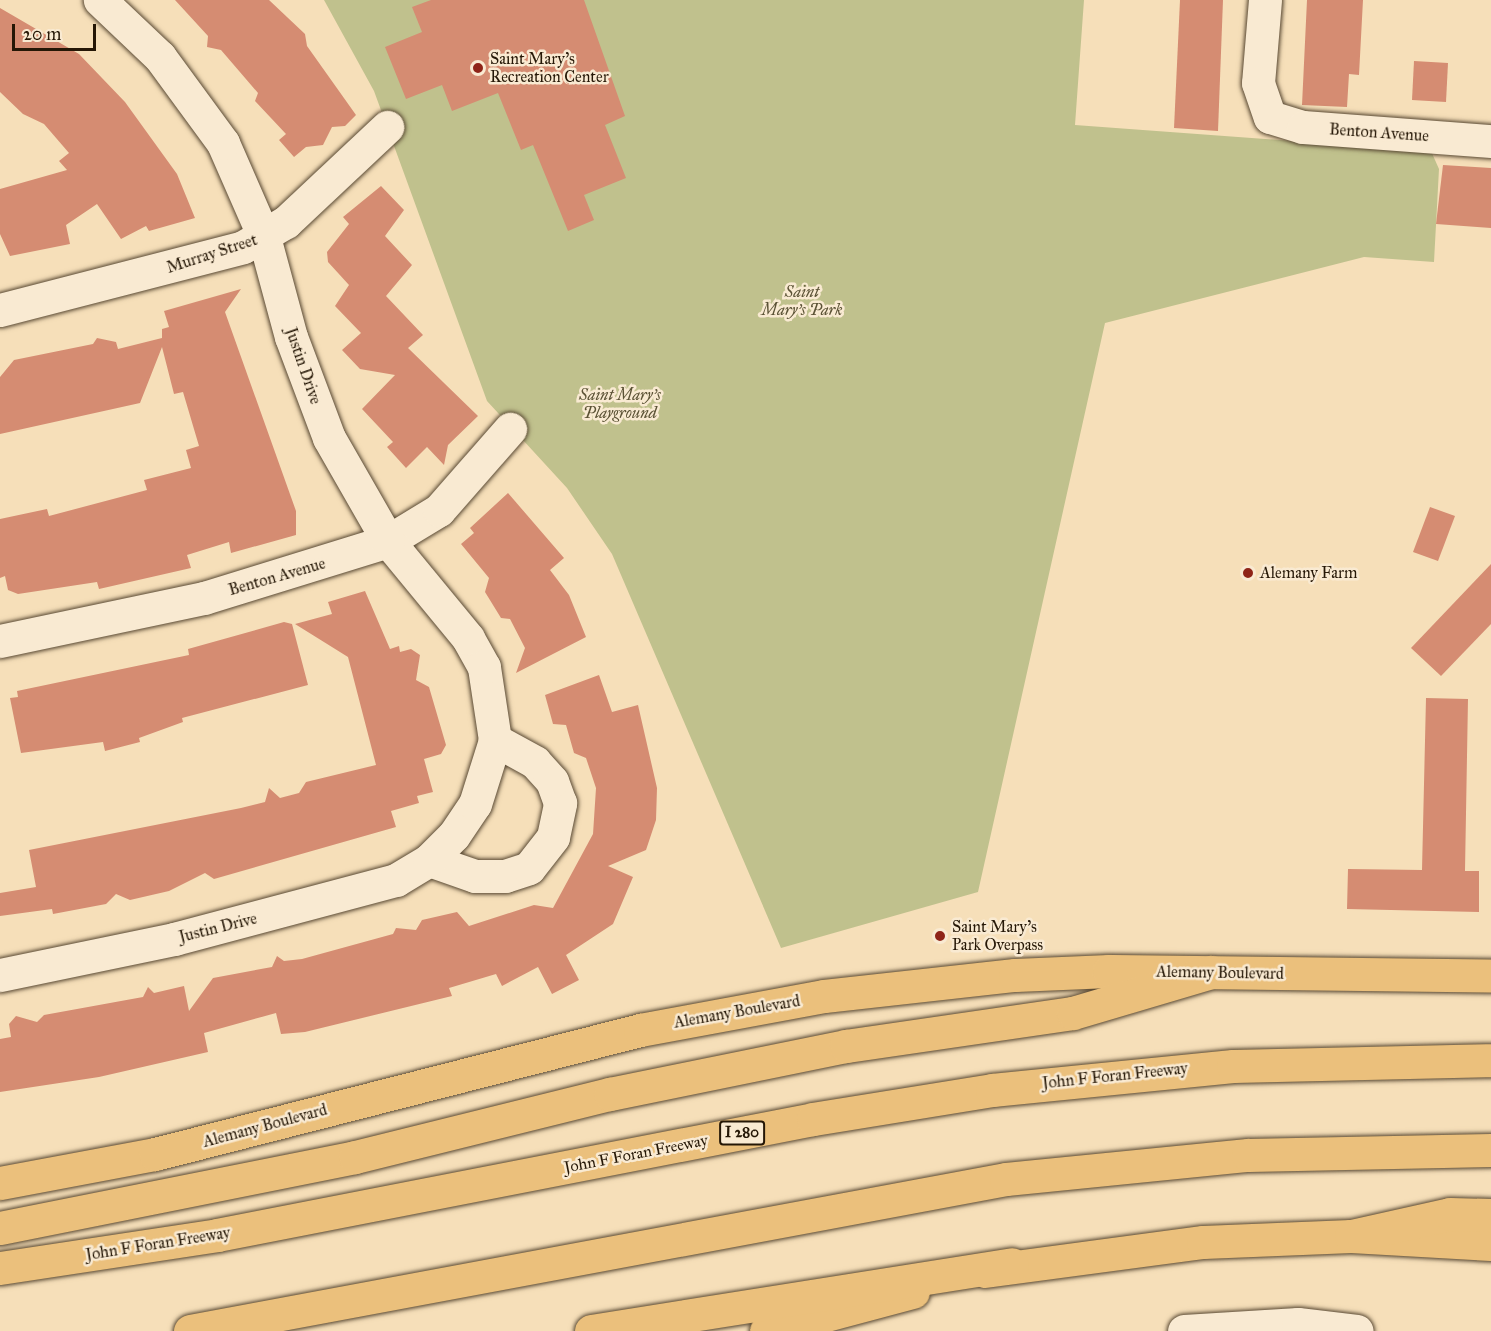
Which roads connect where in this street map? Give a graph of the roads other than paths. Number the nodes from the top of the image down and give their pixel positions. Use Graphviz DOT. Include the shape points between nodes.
graph roads {
  1 [pos="100,0"];
  2 [pos="1265,0"];
  3 [pos="387,127"];
  4 [pos="1491,141"];
  5 [pos="264,237"];
  6 [pos="0,310"];
  7 [pos="510,429"];
  8 [pos="388,541"];
  9 [pos="0,641"];
  10 [pos="495,740"];
  11 [pos="429,860"];
  12 [pos="1211,972"];
  13 [pos="0,975"];
  14 [pos="1491,976"];
  15 [pos="1491,1060"];
  16 [pos="1491,1149"];
  17 [pos="0,1183"];
  18 [pos="1491,1215"];
  19 [pos="0,1228"];
  20 [pos="1351,1236"];
  21 [pos="1491,1244"];
  22 [pos="1012,1264"];
  23 [pos="0,1268"];
  24 [pos="190,1331"];
  25 [pos="591,1331"];
  26 [pos="766,1331"];
  27 [pos="1184,1331"];
  28 [pos="1357,1331"];
  1 -- 5 [label="street, Justin Drive" via="193,96 223,143"];
  2 -- 4 [label="street, Benton Avenue" via="1258,83 1269,117 1303,127"];
  3 -- 5 [label="street, Murray Street"];
  5 -- 6 [label="street, Murray Street" via="160,271"];
  5 -- 8 [label="street, Justin Drive" via="291,337 329,438"];
  7 -- 8 [label="street, Benton Avenue" via="439,510"];
  8 -- 9 [label="street, Benton Avenue" via="204,598"];
  8 -- 10 [label="street, Justin Drive" via="463,631 484,667"];
  10 -- 11 [label="street, Justin Drive" via="475,804"];
  10 -- 11 [label="street" via="535,762 552,781 560,803 553,837 529,868 505,876 476,876"];
  11 -- 13 [label="street, Justin Drive" via="396,880 290,910"];
  12 -- 14 [label="main road, Alemany Boulevard"];
  12 -- 17 [label="main road, Alemany Boulevard" via="1015,975 730,1012 547,1052 166,1151"];
  12 -- 19 [label="main road" via="1072,1013 745,1066 610,1094 355,1157"];
  15 -- 23 [label="main road, John F Foran Freeway / I 280" via="1233,1066 992,1089 823,1117 217,1235"];
  16 -- 24 [label="main road" via="1238,1156 1006,1179"];
  18 -- 20 [label="main road" via="1450,1214"];
  20 -- 21 [label="main road"];
  20 -- 22 [label="main road" via="1203,1242"];
  22 -- 25 [label="main road"];
  22 -- 26 [label="main road"];
  27 -- 28 [label="street" via="1298,1323"];
}
